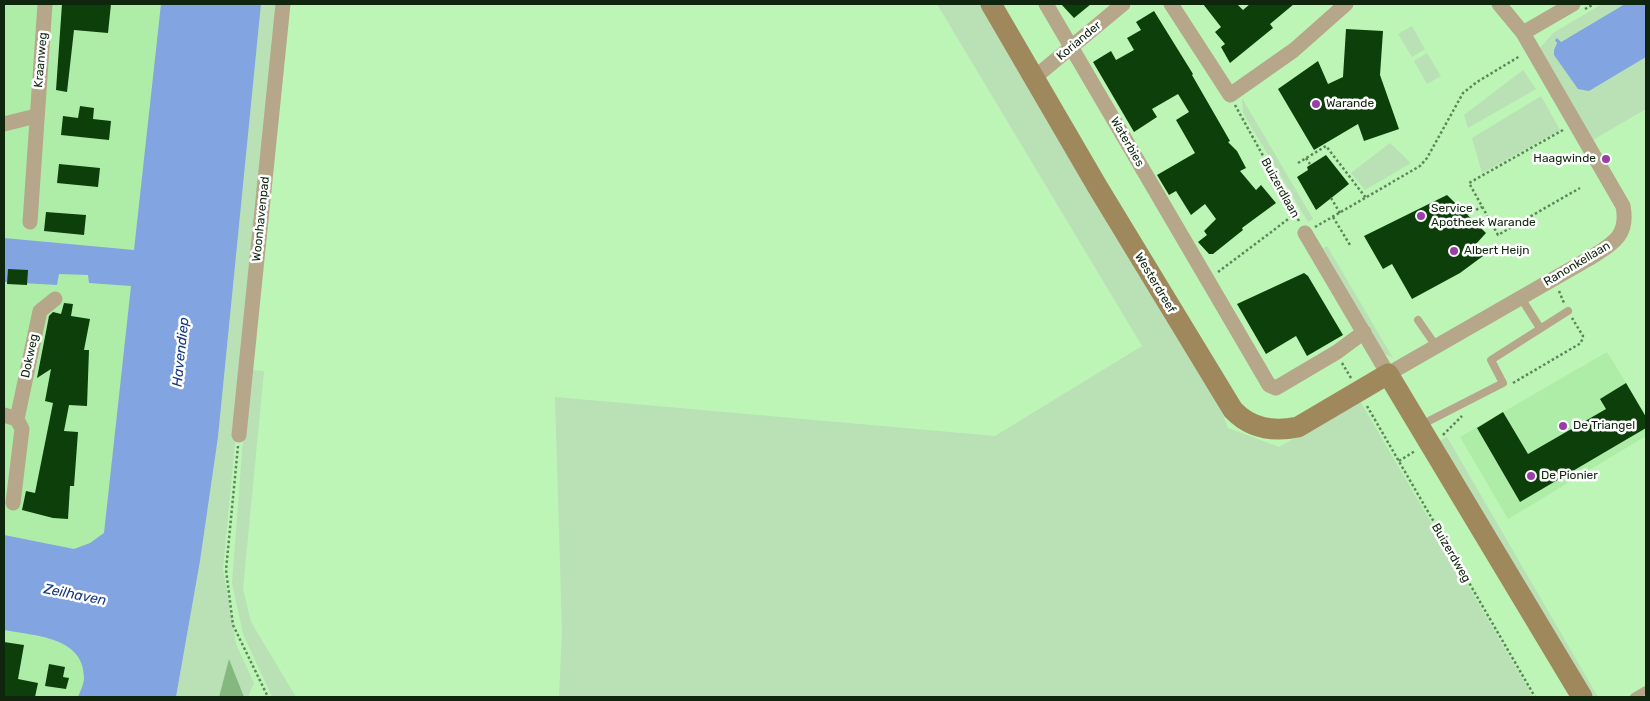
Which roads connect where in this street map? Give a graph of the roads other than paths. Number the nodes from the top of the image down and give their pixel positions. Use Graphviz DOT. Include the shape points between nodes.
graph roads {
  1 [pos="46,4"];
  2 [pos="283,4"];
  3 [pos="991,4"];
  4 [pos="1046,4"];
  5 [pos="1123,4"];
  6 [pos="1171,4"];
  7 [pos="1346,4"];
  8 [pos="1499,4"];
  9 [pos="1573,4"];
  10 [pos="1523,33"];
  11 [pos="1072,48"];
  12 [pos="1034,78"];
  13 [pos="36,116"];
  14 [pos="4,124"];
  15 [pos="30,222"];
  16 [pos="1305,233"];
  17 [pos="1521,298"];
  18 [pos="55,299"];
  19 [pos="1568,311"];
  20 [pos="1418,320"];
  21 [pos="1540,328"];
  22 [pos="1364,332"];
  23 [pos="1436,346"];
  24 [pos="1388,374"];
  25 [pos="10,417"];
  26 [pos="1420,426"];
  27 [pos="239,435"];
  28 [pos="13,503"];
  29 [pos="1646,690"];
  30 [pos="1582,697"];
  31 [pos="1634,697"];
  1 -- 13 [label="street, Kraanweg"];
  2 -- 27 [label="street, Woonhavenpad"];
  3 -- 12 [label="street, Westerdreef"];
  4 -- 11 [label="street, Waterbies"];
  5 -- 11 [label="street, Koriander"];
  6 -- 7 [label="street" via="1230,95 1294,50"];
  8 -- 10 [label="street"];
  9 -- 10 [label="street"];
  10 -- 17 [label="street, Ranonkellaan" via="1623,206 1624,220 1622,231 1611,245"];
  11 -- 12 [label="street, Koriander"];
  11 -- 22 [label="street, Waterbies" via="1269,385 1276,388"];
  12 -- 24 [label="street, Westerdreef" via="1226,401 1239,416 1270,429 1298,427"];
  13 -- 14 [label="street"];
  13 -- 15 [label="street, Kraanweg"];
  16 -- 22 [label="street"];
  17 -- 21 [label="lane"];
  17 -- 23 [label="street, Ranonkellaan"];
  18 -- 25 [label="street, Dokweg" via="40,311"];
  19 -- 21 [label="lane"];
  20 -- 23 [label="lane"];
  21 -- 26 [label="lane" via="1490,360 1503,383"];
  22 -- 24 [label="street"];
  23 -- 24 [label="street, Ranonkellaan"];
  24 -- 26 [label="street"];
  25 -- 28 [label="street, Dokweg" via="22,429"];
  26 -- 30 [label="street"];
  29 -- 31 [label="lane"];
}
